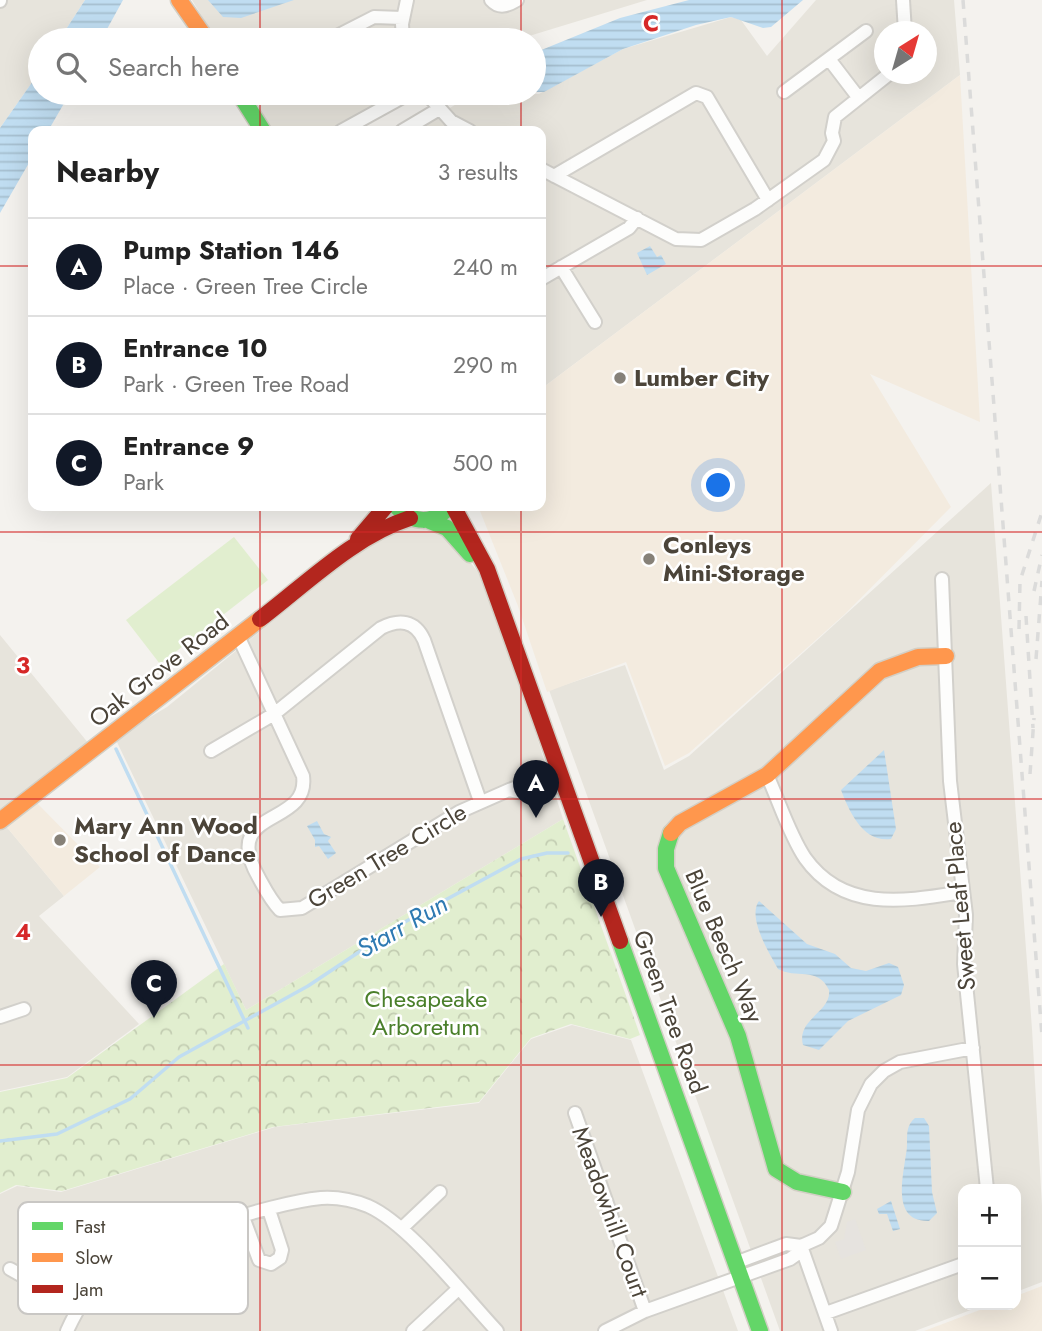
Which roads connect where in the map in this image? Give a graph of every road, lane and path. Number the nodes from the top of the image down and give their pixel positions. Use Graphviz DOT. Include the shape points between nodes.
graph roads {
  1 [pos="178,0"];
  2 [pos="407,0"];
  3 [pos="491,0"];
  4 [pos="517,0"];
  5 [pos="903,0"];
  6 [pos="402,18"];
  7 [pos="904,21"];
  8 [pos="192,28"];
  9 [pos="198,28"];
  10 [pos="352,28"];
  11 [pos="402,28"];
  12 [pos="866,31"];
  13 [pos="829,59"];
  14 [pos="876,84"];
  15 [pos="785,92"];
  16 [pos="858,97"];
  17 [pos="236,105"];
  18 [pos="247,105"];
  19 [pos="388,105"];
  20 [pos="436,105"];
  21 [pos="439,109"];
  22 [pos="248,126"];
  23 [pos="260,126"];
  24 [pos="350,126"];
  25 [pos="410,126"];
  26 [pos="458,126"];
  27 [pos="546,172"];
  28 [pos="554,176"];
  29 [pos="768,200"];
  30 [pos="637,218"];
  31 [pos="561,267"];
  32 [pos="546,276"];
  33 [pos="595,322"];
  34 [pos="382,511"];
  35 [pos="402,511"];
  36 [pos="446,511"];
  37 [pos="454,511"];
  38 [pos="410,518"];
  39 [pos="430,521"];
  40 [pos="344,554"];
  41 [pos="942,579"];
  42 [pos="494,590"];
  43 [pos="239,638"];
  44 [pos="946,656"];
  45 [pos="274,714"];
  46 [pos="211,751"];
  47 [pos="767,775"];
  48 [pos="561,778"];
  49 [pos="480,802"];
  50 [pos="0,821"];
  51 [pos="963,892"];
  52 [pos="24,1009"];
  53 [pos="0,1017"];
  54 [pos="973,1048"];
  55 [pos="575,1113"];
  56 [pos="987,1184"];
  57 [pos="440,1192"];
  58 [pos="843,1192"];
  59 [pos="269,1210"];
  60 [pos="248,1216"];
  61 [pos="402,1228"];
  62 [pos="248,1230"];
  63 [pos="802,1246"];
  64 [pos="958,1266"];
  65 [pos="10,1269"];
  66 [pos="738,1270"];
  67 [pos="18,1273"];
  68 [pos="457,1290"];
  69 [pos="645,1311"];
  70 [pos="825,1313"];
  71 [pos="75,1314"];
  72 [pos="67,1331"];
  73 [pos="413,1331"];
  74 [pos="497,1331"];
  75 [pos="605,1331"];
  76 [pos="760,1331"];
  77 [pos="831,1331"];
  1 -- 8 [label="street"];
  1 -- 9 [label="street"];
  2 -- 6 [label="street"];
  3 -- 4 [label="street" via="497,6"];
  5 -- 7 [label="street"];
  6 -- 10 [label="street" via="374,17"];
  6 -- 11 [label="street"];
  12 -- 13 [label="street"];
  13 -- 15 [label="street"];
  13 -- 16 [label="street"];
  14 -- 16 [label="street"];
  16 -- 29 [label="street" via="835,117 834,141 824,160"];
  17 -- 22 [label="street"];
  18 -- 23 [label="street"];
  19 -- 24 [label="street"];
  20 -- 21 [label="street"];
  21 -- 25 [label="street"];
  21 -- 26 [label="street"];
  27 -- 28 [label="street"];
  28 -- 29 [label="street" via="702,93"];
  28 -- 30 [label="street"];
  29 -- 30 [label="street" via="695,242 676,239"];
  30 -- 31 [label="street" via="629,228"];
  31 -- 32 [label="street"];
  31 -- 33 [label="street"];
  34 -- 40 [label="street, Oak Grove Road"];
  35 -- 38 [label="street"];
  36 -- 39 [label="street"];
  37 -- 42 [label="street, Green Tree Road" via="482,556"];
  38 -- 39 [label="street"];
  38 -- 40 [label="street, Oak Grove Road" via="391,524"];
  39 -- 42 [label="street, Green Tree Road" via="453,533"];
  40 -- 43 [label="street, Oak Grove Road"];
  41 -- 44 [label="street, Sweet Leaf Place"];
  42 -- 48 [label="street, Green Tree Road"];
  43 -- 45 [label="street, Green Tree Circle"];
  43 -- 50 [label="street, Oak Grove Road"];
  44 -- 47 [label="street, Blue Beech Way" via="918,657 880,671"];
  44 -- 51 [label="street, Sweet Leaf Place" via="950,781"];
  45 -- 46 [label="street, Green Tree Circle"];
  45 -- 49 [label="street, Green Tree Circle" via="381,628 408,622 424,640"];
  45 -- 49 [label="street, Green Tree Circle" via="304,786 297,800 253,831 246,845 249,861 280,910 302,908"];
  47 -- 51 [label="street" via="804,856 834,887 862,899 882,901"];
  47 -- 58 [label="street, Blue Beech Way" via="680,823 666,843 666,868 738,1035 776,1169 797,1182"];
  48 -- 49 [label="street, Green Tree Circle"];
  48 -- 66 [label="street, Green Tree Road"];
  51 -- 54 [label="street, Sweet Leaf Place" via="964,964"];
  52 -- 53 [label="street"];
  54 -- 56 [label="street, Sweet Leaf Place"];
  54 -- 58 [label="street" via="900,1062 871,1084 858,1110"];
  55 -- 69 [label="street, Meadowhill Court"];
  57 -- 61 [label="street"];
  58 -- 63 [label="street" via="826,1233"];
  59 -- 60 [label="street"];
  59 -- 61 [label="street" via="322,1198 344,1199 385,1214"];
  59 -- 62 [label="street" via="282,1250 280,1258 271,1264 259,1260"];
  61 -- 68 [label="street"];
  63 -- 66 [label="street" via="786,1244"];
  63 -- 70 [label="street"];
  64 -- 70 [label="street"];
  65 -- 67 [label="street"];
  66 -- 69 [label="street"];
  66 -- 76 [label="street, Green Tree Road"];
  68 -- 73 [label="street"];
  68 -- 74 [label="street"];
  69 -- 75 [label="street"];
  70 -- 77 [label="street"];
  71 -- 72 [label="street"];
}
